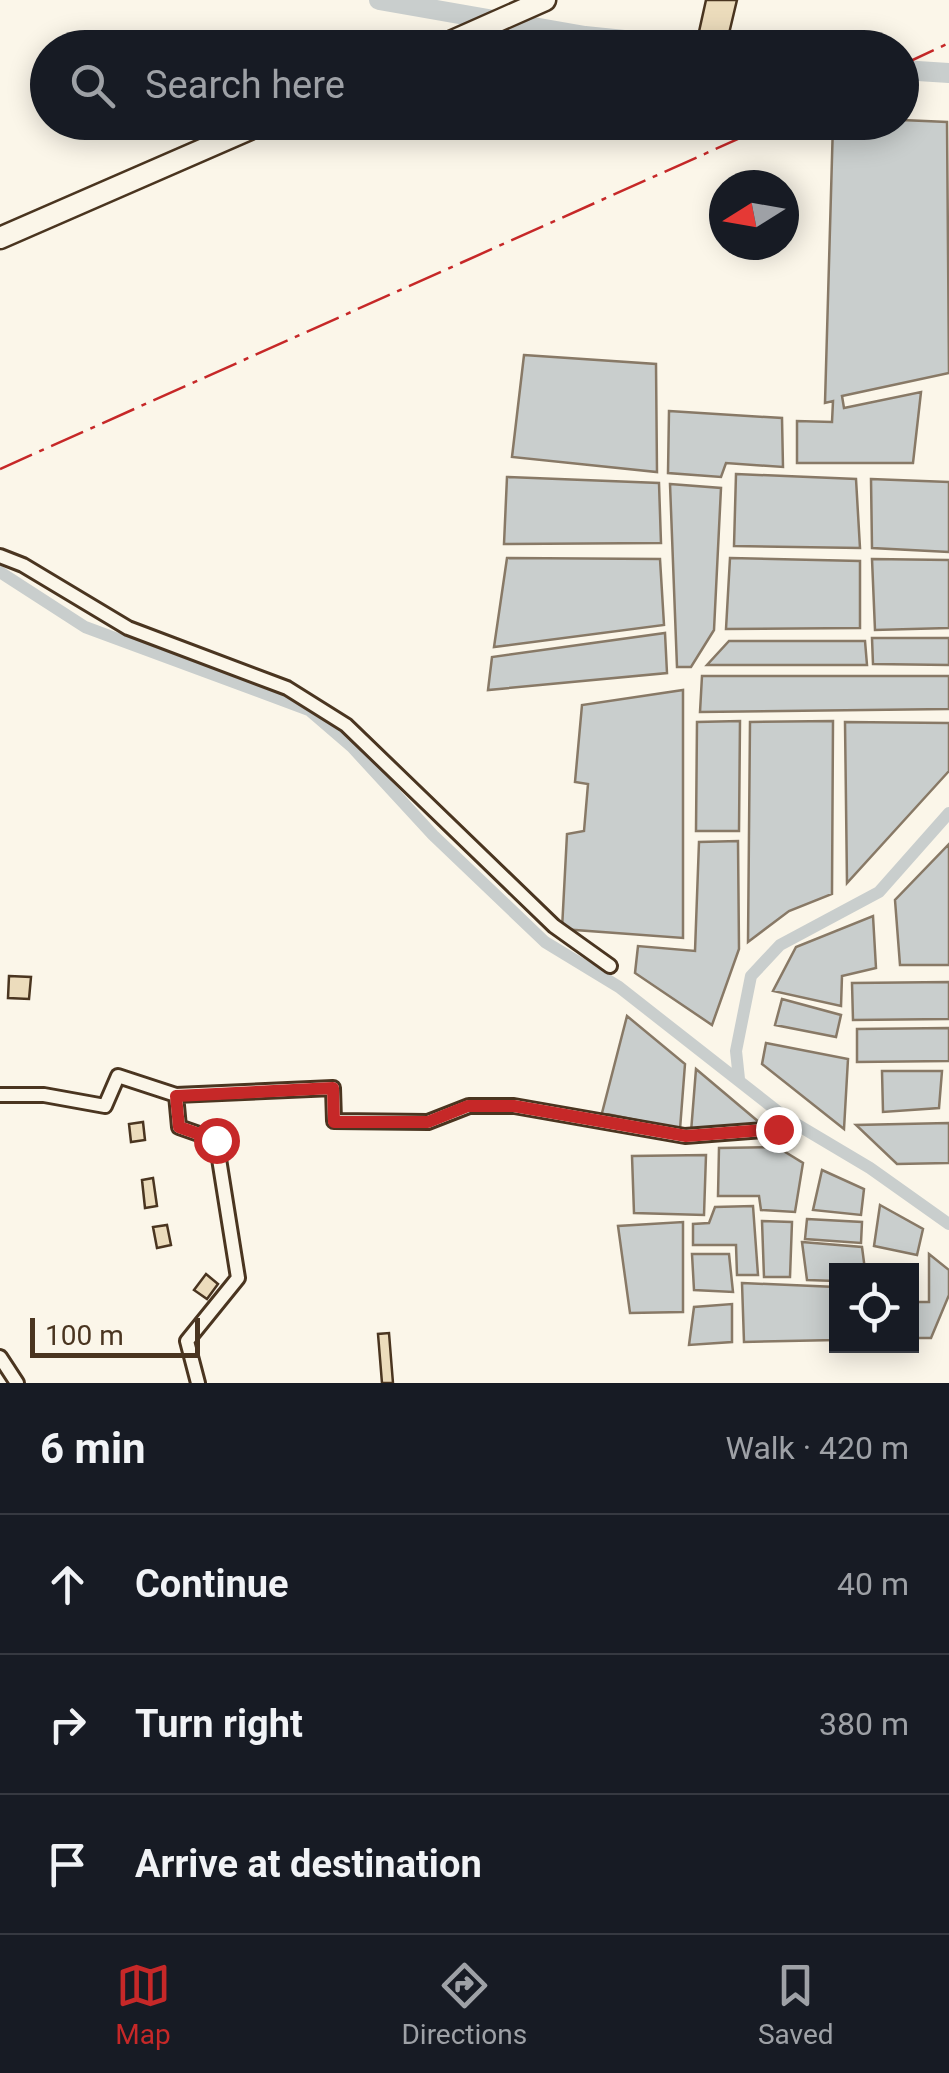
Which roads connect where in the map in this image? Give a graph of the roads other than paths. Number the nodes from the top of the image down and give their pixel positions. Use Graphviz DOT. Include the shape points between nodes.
graph roads {
  1 [pos="545,0"];
  2 [pos="478,30"];
  3 [pos="225,140"];
  4 [pos="0,238"];
  5 [pos="0,556"];
  6 [pos="610,966"];
  7 [pos="0,1095"];
  8 [pos="176,1096"];
  9 [pos="778,1129"];
  10 [pos="0,1357"];
  11 [pos="17,1383"];
  12 [pos="198,1383"];
  1 -- 2 [label="highway"];
  3 -- 4 [label="highway"];
  5 -- 6 [label="street" via="128,628 287,688 330,714 554,926"];
  7 -- 8 [label="street" via="105,1106 118,1076"];
  8 -- 9 [label="street" via="333,1088 334,1122 428,1122 468,1106 514,1106 686,1136"];
  8 -- 12 [label="street" via="179,1127 216,1140 238,1278 188,1342"];
  10 -- 11 [label="street"];
}
